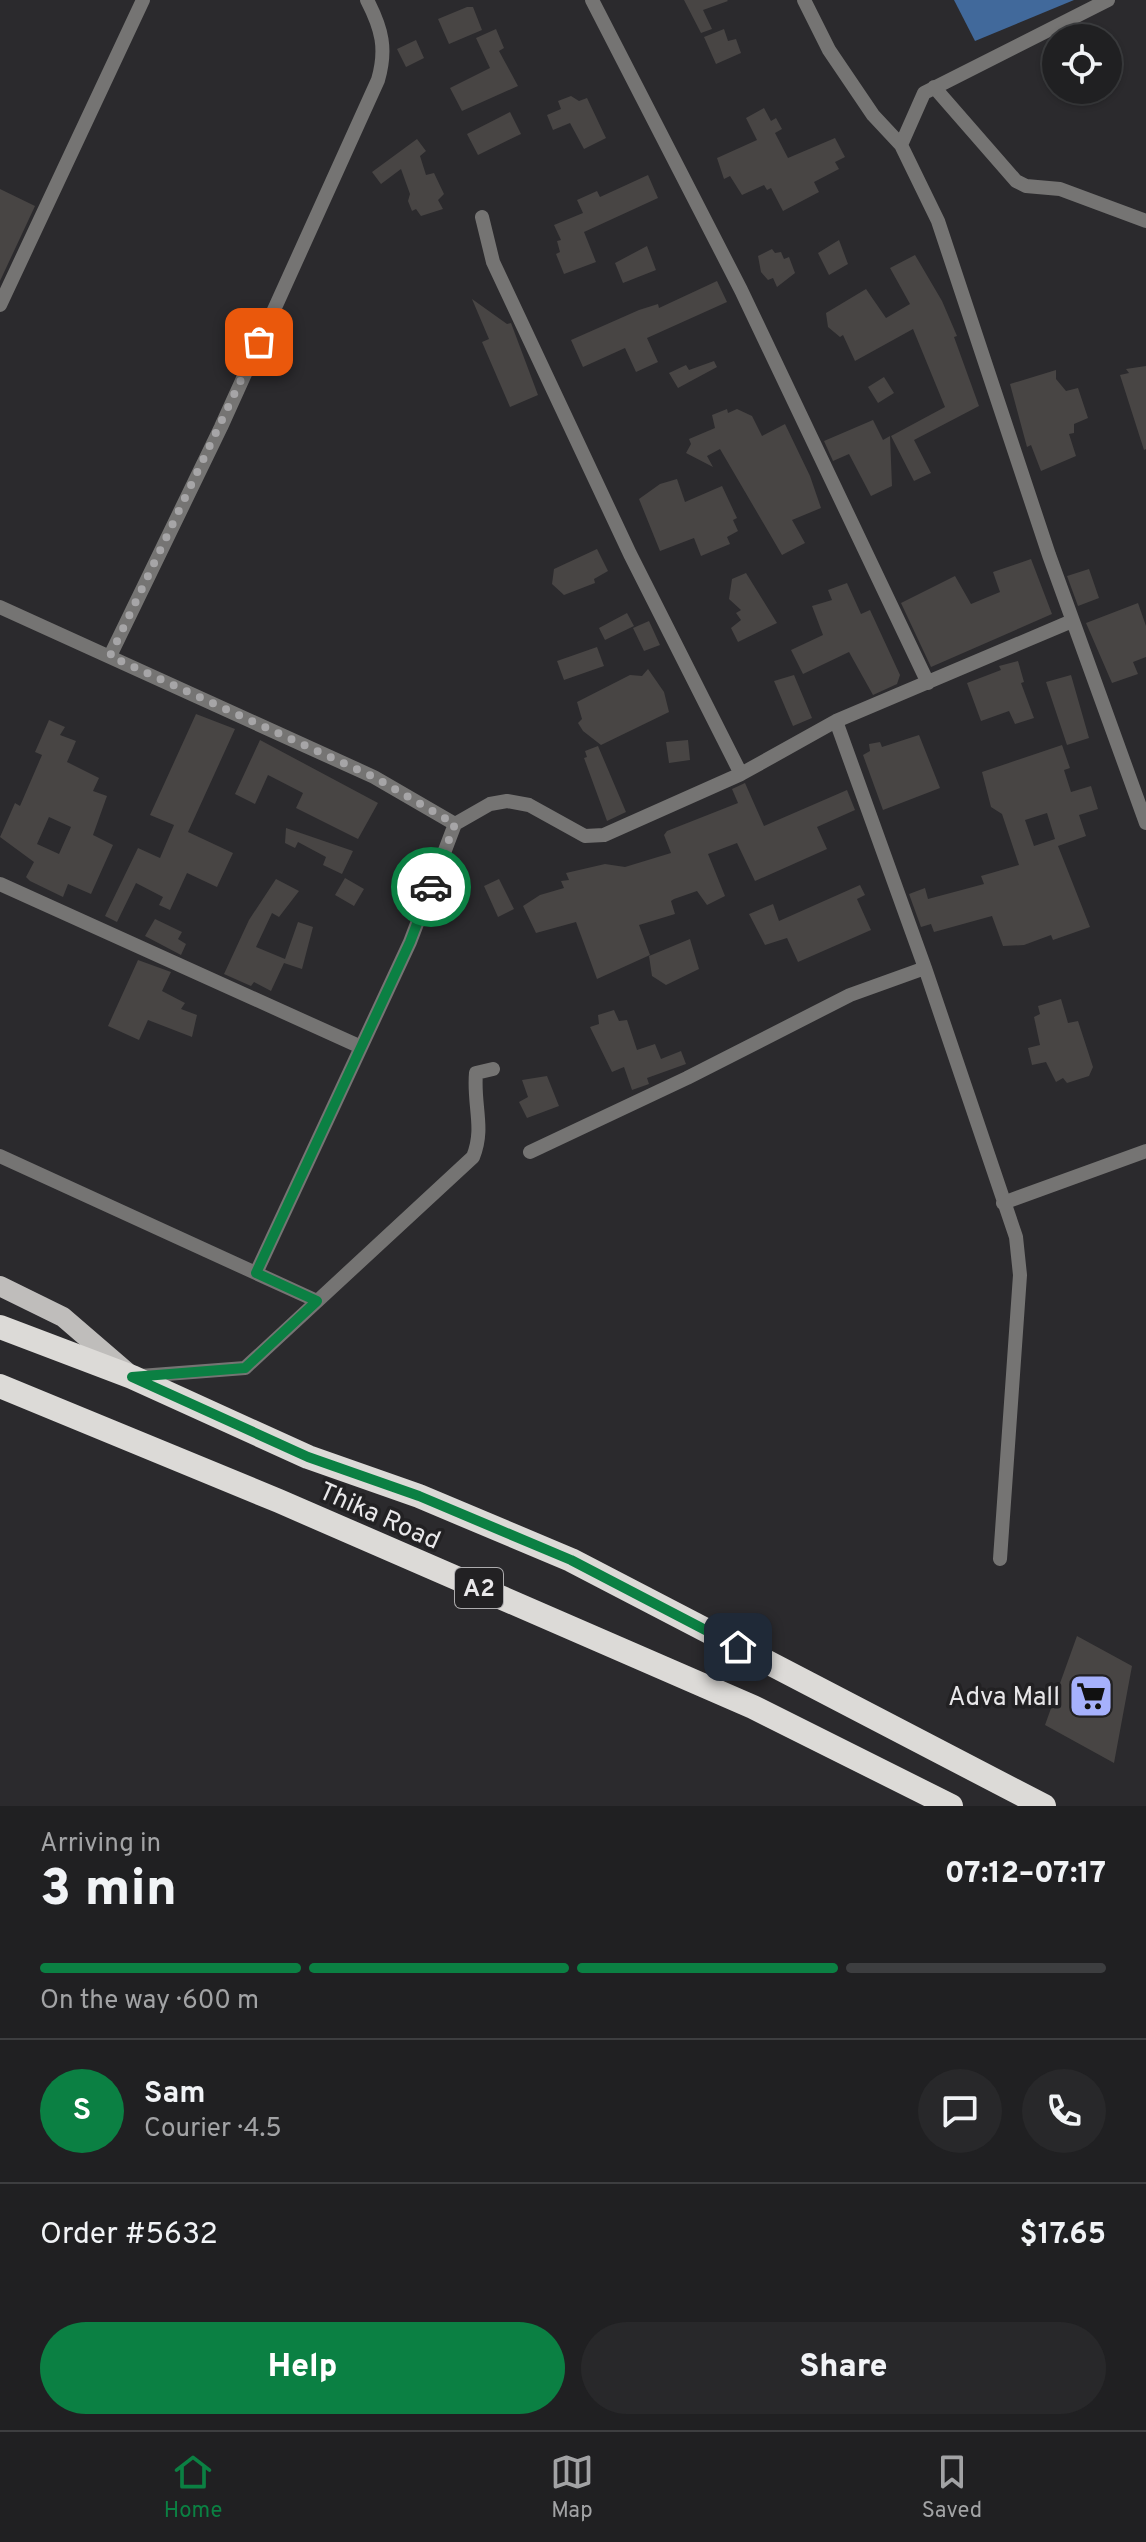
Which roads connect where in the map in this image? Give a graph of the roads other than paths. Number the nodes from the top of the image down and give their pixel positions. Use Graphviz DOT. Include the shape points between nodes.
graph roads {
  1 [pos="143,0"];
  2 [pos="367,0"];
  3 [pos="592,0"];
  4 [pos="804,0"];
  5 [pos="1108,0"];
  6 [pos="934,87"];
  7 [pos="901,145"];
  8 [pos="482,217"];
  9 [pos="1146,221"];
  10 [pos="0,305"];
  11 [pos="0,607"];
  12 [pos="1072,621"];
  13 [pos="110,656"];
  14 [pos="928,683"];
  15 [pos="836,721"];
  16 [pos="741,774"];
  17 [pos="1146,823"];
  18 [pos="455,824"];
  19 [pos="0,884"];
  20 [pos="925,968"];
  21 [pos="361,1047"];
  22 [pos="493,1069"];
  23 [pos="1146,1151"];
  24 [pos="530,1152"];
  25 [pos="0,1156"];
  26 [pos="1003,1203"];
  27 [pos="256,1273"];
  28 [pos="0,1286"];
  29 [pos="317,1301"];
  30 [pos="0,1327"];
  31 [pos="132,1377"];
  32 [pos="0,1386"];
  33 [pos="1000,1559"];
  34 [pos="951,1806"];
  35 [pos="1044,1806"];
  1 -- 10 [label="street"];
  2 -- 13 [label="street" via="385,49 378,80 221,427"];
  3 -- 14 [label="street" via="741,290"];
  4 -- 7 [label="street" via="846,76"];
  5 -- 6 [label="street"];
  6 -- 7 [label="street" via="919,99"];
  6 -- 9 [label="street" via="1016,181 1060,189"];
  7 -- 12 [label="street" via="938,221"];
  8 -- 16 [label="street" via="499,276"];
  11 -- 13 [label="street"];
  12 -- 14 [label="street"];
  12 -- 17 [label="street"];
  13 -- 18 [label="street" via="374,777"];
  14 -- 15 [label="street"];
  15 -- 16 [label="street"];
  15 -- 20 [label="street"];
  16 -- 18 [label="street" via="604,835 585,836 529,805 507,801"];
  18 -- 21 [label="street" via="410,942"];
  19 -- 21 [label="street"];
  20 -- 24 [label="street" via="850,995"];
  20 -- 26 [label="street"];
  21 -- 27 [label="street"];
  22 -- 29 [label="street" via="476,1073 474,1098 482,1136 473,1157"];
  23 -- 26 [label="street"];
  25 -- 27 [label="street"];
  26 -- 33 [label="street" via="1016,1237 1020,1275"];
  27 -- 29 [label="street"];
  28 -- 31 [label="main road, Thika Road" via="63,1317"];
  29 -- 31 [label="street" via="245,1368"];
  30 -- 31 [label="highway, Thika Road / A2"];
  31 -- 35 [label="highway, Thika Road / A2" via="308,1457 419,1496 571,1560"];
  32 -- 34 [label="highway, Thika Road / A2" via="753,1707"];
}
